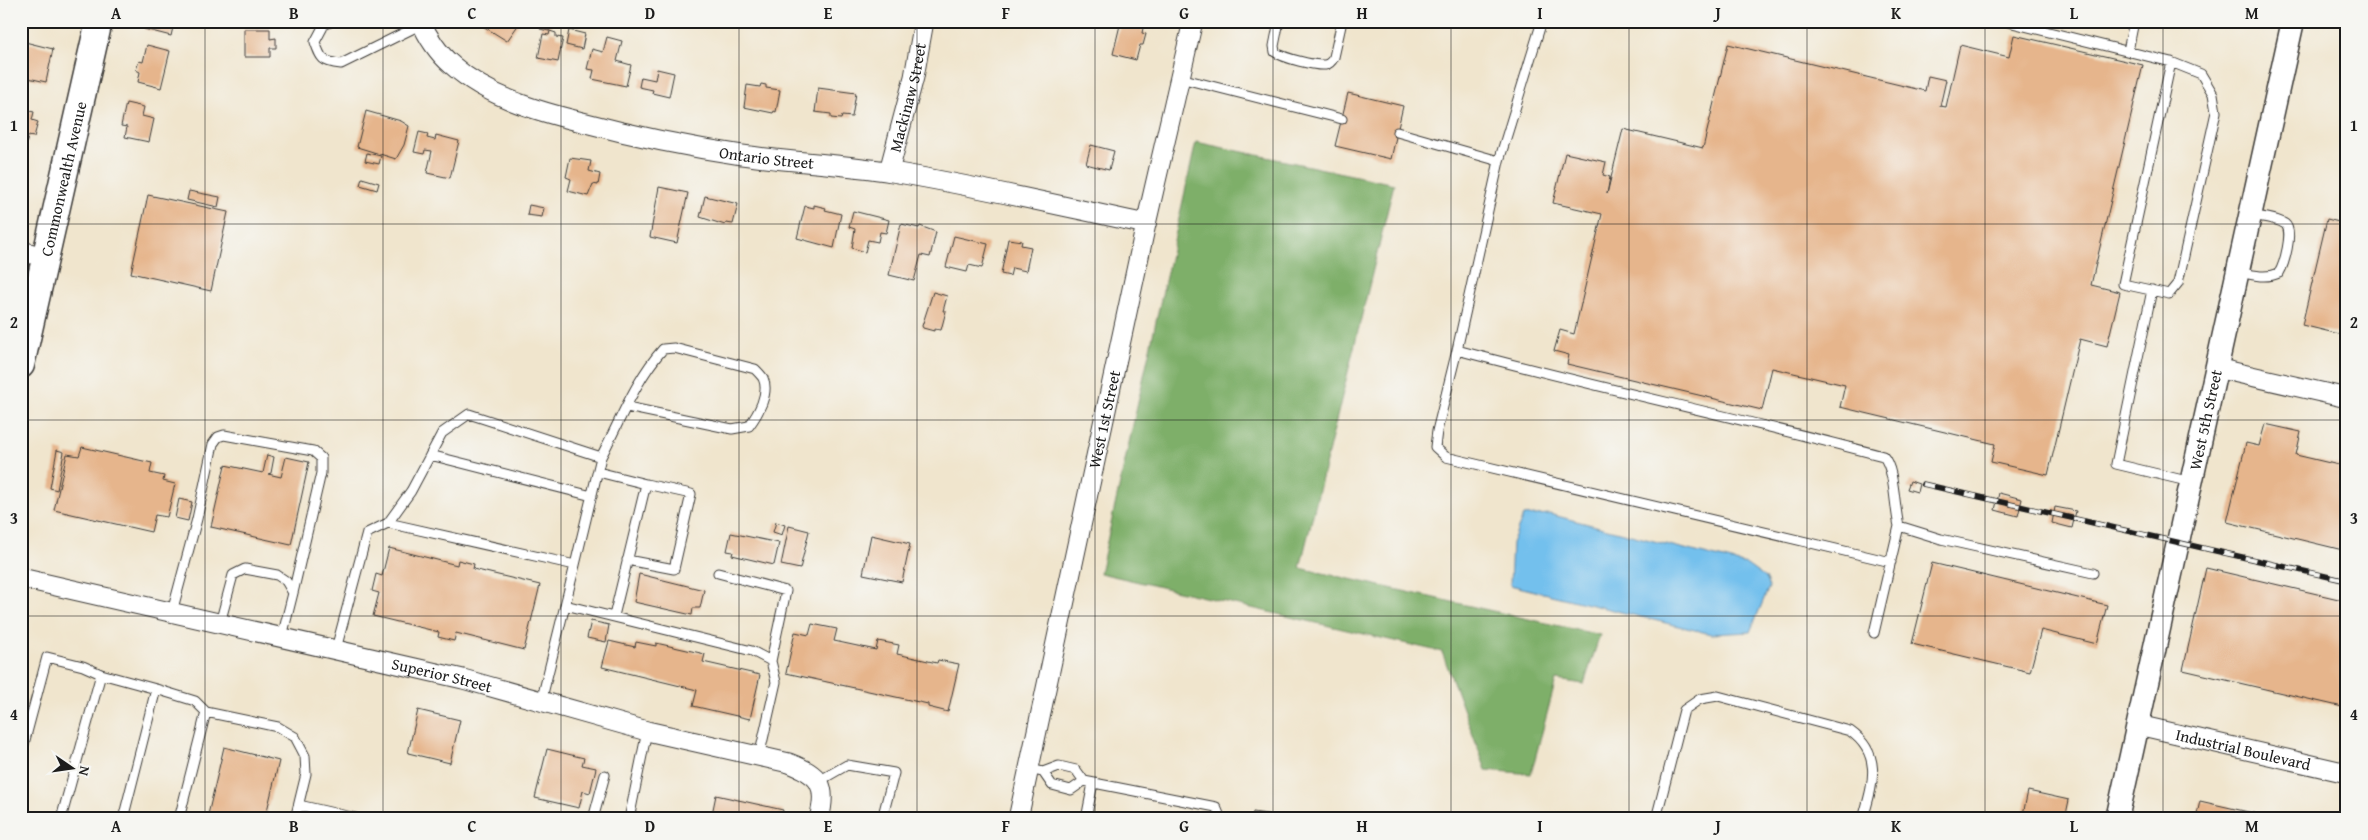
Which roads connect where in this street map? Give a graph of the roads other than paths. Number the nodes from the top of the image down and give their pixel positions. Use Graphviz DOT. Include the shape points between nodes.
graph roads {
  1 [pos="99,21"];
  2 [pos="332,21"];
  3 [pos="924,21"];
  4 [pos="1193,21"];
  5 [pos="1279,21"];
  6 [pos="1342,21"];
  7 [pos="1542,21"];
  8 [pos="2004,21"];
  9 [pos="2134,21"];
  10 [pos="2292,21"];
  11 [pos="421,23"];
  12 [pos="2128,51"];
  13 [pos="2171,62"];
  14 [pos="1180,78"];
  15 [pos="1342,119"];
  16 [pos="1397,132"];
  17 [pos="1498,161"];
  18 [pos="889,171"];
  19 [pos="2250,215"];
  20 [pos="1146,224"];
  21 [pos="33,254"];
  22 [pos="2238,272"];
  23 [pos="2152,290"];
  24 [pos="1457,350"];
  25 [pos="21,365"];
  26 [pos="2216,368"];
  27 [pos="2347,398"];
  28 [pos="627,407"];
  29 [pos="430,455"];
  30 [pos="601,457"];
  31 [pos="598,472"];
  32 [pos="2191,482"];
  33 [pos="646,484"];
  34 [pos="592,496"];
  35 [pos="388,523"];
  36 [pos="1899,526"];
  37 [pos="627,560"];
  38 [pos="1891,562"];
  39 [pos="575,565"];
  40 [pos="718,573"];
  41 [pos="2094,573"];
  42 [pos="21,578"];
  43 [pos="292,593"];
  44 [pos="565,605"];
  45 [pos="172,612"];
  46 [pos="614,616"];
  47 [pos="220,623"];
  48 [pos="1874,633"];
  49 [pos="282,637"];
  50 [pos="336,649"];
  51 [pos="771,661"];
  52 [pos="101,674"];
  53 [pos="156,689"];
  54 [pos="541,702"];
  55 [pos="206,712"];
  56 [pos="2138,725"];
  57 [pos="647,731"];
  58 [pos="21,755"];
  59 [pos="759,757"];
  60 [pos="1036,770"];
  61 [pos="2347,773"];
  62 [pos="605,774"];
  63 [pos="818,781"];
  64 [pos="1089,782"];
  65 [pos="299,804"];
  66 [pos="61,819"];
  67 [pos="122,819"];
  68 [pos="179,819"];
  69 [pos="295,819"];
  70 [pos="360,819"];
  71 [pos="472,819"];
  72 [pos="514,819"];
  73 [pos="593,819"];
  74 [pos="629,819"];
  75 [pos="819,819"];
  76 [pos="882,819"];
  77 [pos="1018,819"];
  78 [pos="1086,819"];
  79 [pos="1221,819"];
  80 [pos="1656,819"];
  81 [pos="1863,819"];
  82 [pos="2116,819"];
  1 -- 21 [label="main road, Commonwealth Avenue"];
  2 -- 11 [label="lane" via="324,25 315,42 320,57 328,63 341,64"];
  3 -- 18 [label="street, Mackinaw Street" via="914,77"];
  4 -- 14 [label="street, West 1st Street"];
  5 -- 6 [label="lane" via="1275,52 1283,57 1324,65 1332,62"];
  7 -- 17 [label="lane"];
  8 -- 12 [label="lane"];
  9 -- 12 [label="lane"];
  10 -- 19 [label="street, West 5th Street"];
  11 -- 18 [label="street, Ontario Street" via="451,65 477,83 542,112 631,135 741,154"];
  12 -- 13 [label="lane"];
  13 -- 23 [label="lane" via="2123,284"];
  13 -- 23 [label="lane" via="2201,74 2213,94 2216,112 2178,283 2169,294"];
  14 -- 15 [label="lane"];
  14 -- 20 [label="street, West 1st Street"];
  16 -- 17 [label="lane"];
  17 -- 24 [label="lane"];
  18 -- 20 [label="street, Ontario Street"];
  19 -- 22 [label="street, West 5th Street"];
  19 -- 22 [label="lane" via="2284,224 2288,229 2283,267 2272,276"];
  20 -- 60 [label="street, West 1st Street"];
  21 -- 25 [label="main road, Commonwealth Avenue"];
  22 -- 26 [label="street, West 5th Street"];
  23 -- 32 [label="lane" via="2116,464"];
  24 -- 36 [label="lane" via="1882,456 1889,463"];
  24 -- 38 [label="lane" via="1434,447 1446,457"];
  26 -- 27 [label="street"];
  26 -- 32 [label="street, West 5th Street"];
  28 -- 28 [label="lane" via="652,361 663,349 674,348 755,369 763,378 760,412 749,426 732,429"];
  28 -- 30 [label="lane"];
  29 -- 30 [label="lane" via="442,432 468,414"];
  29 -- 34 [label="lane"];
  29 -- 35 [label="lane" via="411,491"];
  30 -- 31 [label="lane"];
  31 -- 33 [label="lane"];
  31 -- 34 [label="lane"];
  32 -- 56 [label="street, West 5th Street"];
  33 -- 37 [label="lane"];
  33 -- 37 [label="lane" via="691,494 674,569"];
  34 -- 39 [label="lane"];
  35 -- 39 [label="lane"];
  35 -- 50 [label="lane" via="366,533"];
  36 -- 38 [label="lane"];
  36 -- 41 [label="lane" via="1941,539"];
  37 -- 46 [label="lane"];
  38 -- 48 [label="lane"];
  39 -- 44 [label="lane"];
  40 -- 51 [label="lane" via="786,591"];
  42 -- 45 [label="street, Superior Street"];
  43 -- 45 [label="lane" via="321,473 321,458 313,451 224,435 212,444 197,519"];
  43 -- 47 [label="lane" via="286,581 276,575 245,569 233,575"];
  43 -- 49 [label="lane"];
  44 -- 46 [label="lane"];
  44 -- 54 [label="lane"];
  45 -- 47 [label="street, Superior Street"];
  46 -- 51 [label="lane" via="752,651"];
  47 -- 49 [label="street, Superior Street"];
  49 -- 50 [label="street, Superior Street"];
  50 -- 54 [label="street, Superior Street" via="463,679"];
  51 -- 59 [label="lane" via="776,682"];
  52 -- 53 [label="lane"];
  52 -- 58 [label="lane" via="47,657"];
  52 -- 66 [label="lane"];
  53 -- 55 [label="lane" via="195,700"];
  53 -- 67 [label="lane"];
  54 -- 57 [label="street, Superior Street"];
  55 -- 65 [label="lane" via="278,727 295,737 305,756 306,774"];
  55 -- 68 [label="lane"];
  56 -- 61 [label="street, Industrial Boulevard"];
  56 -- 82 [label="street, West 5th Street"];
  57 -- 59 [label="street, Superior Street"];
  57 -- 74 [label="lane"];
  59 -- 63 [label="street, Superior Street" via="810,771"];
  60 -- 64 [label="lane" via="1059,766 1076,770"];
  60 -- 64 [label="lane" via="1052,785 1071,790"];
  60 -- 77 [label="street, West 1st Street"];
  62 -- 73 [label="lane"];
  63 -- 75 [label="street" via="823,798"];
  63 -- 76 [label="lane" via="847,765 894,773"];
  64 -- 78 [label="lane"];
  64 -- 79 [label="lane" via="1216,807"];
  65 -- 69 [label="lane"];
  65 -- 70 [label="lane"];
  71 -- 72 [label="lane"];
  80 -- 81 [label="lane" via="1684,710 1700,699 1718,696 1850,731 1860,738 1871,760 1874,776"];
}
